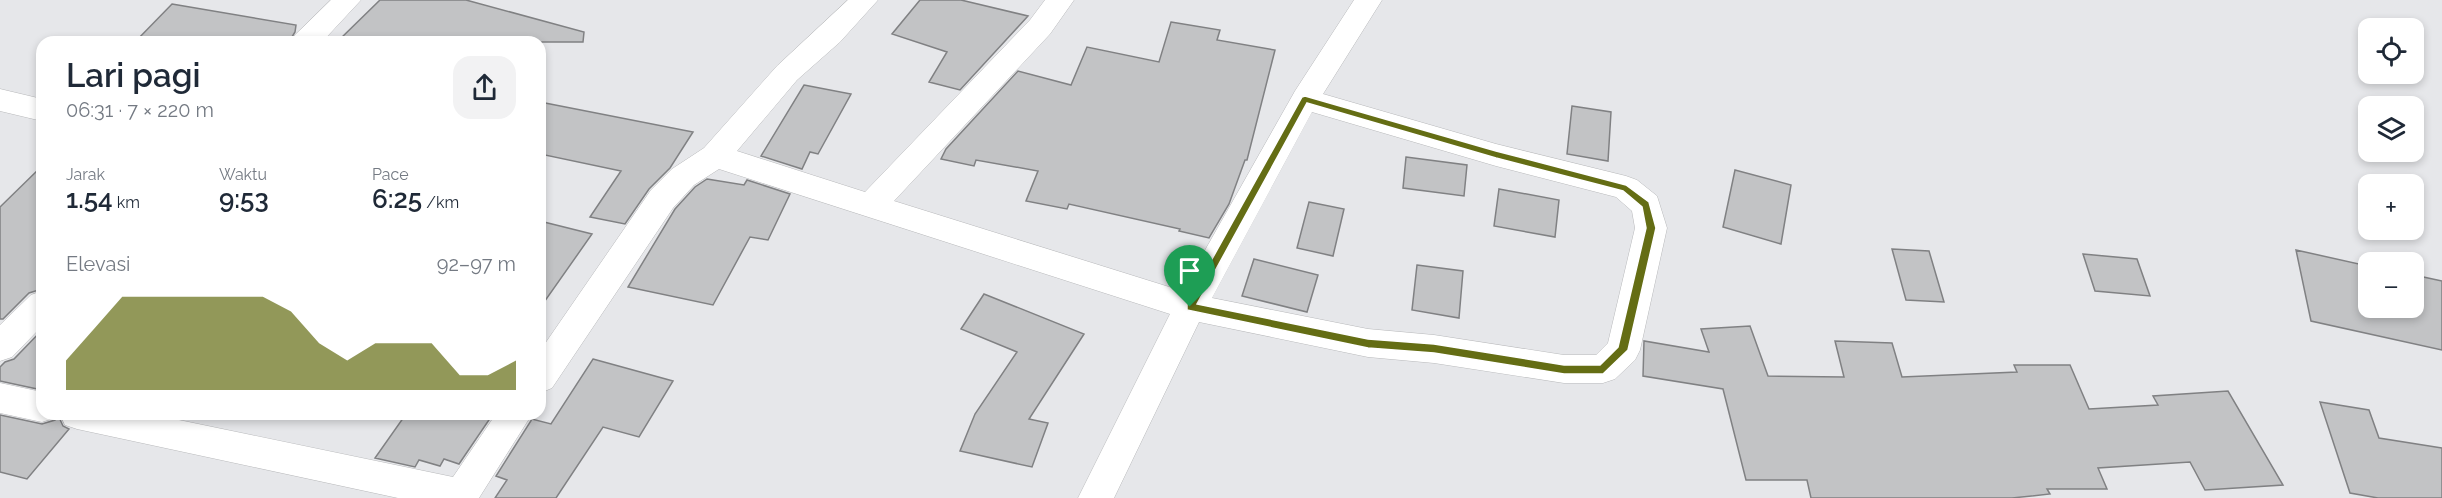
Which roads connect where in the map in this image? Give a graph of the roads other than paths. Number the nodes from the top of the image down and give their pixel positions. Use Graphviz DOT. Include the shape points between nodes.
graph roads {
  1 [pos="347,0"];
  2 [pos="864,0"];
  3 [pos="1060,0"];
  4 [pos="1368,0"];
  5 [pos="311,36"];
  6 [pos="1305,99"];
  7 [pos="0,100"];
  8 [pos="36,109"];
  9 [pos="715,156"];
  10 [pos="871,205"];
  11 [pos="1190,307"];
  12 [pos="36,311"];
  13 [pos="0,347"];
  14 [pos="546,369"];
  15 [pos="0,398"];
  16 [pos="36,406"];
  17 [pos="105,420"];
  18 [pos="511,420"];
  19 [pos="460,497"];
  20 [pos="1096,498"];
  1 -- 5 [label="street"];
  2 -- 9 [label="street" via="787,73"];
  3 -- 10 [label="street" via="1040,27"];
  4 -- 6 [label="street"];
  6 -- 11 [label="street"];
  6 -- 11 [label="street" via="1626,188 1646,205 1651,228 1623,350 1603,369 1564,369 1368,343"];
  7 -- 8 [label="street"];
  9 -- 10 [label="street"];
  9 -- 14 [label="street" via="684,177 663,199"];
  10 -- 11 [label="street"];
  11 -- 20 [label="street"];
  12 -- 13 [label="street"];
  15 -- 16 [label="street"];
  17 -- 19 [label="street"];
  18 -- 19 [label="street"];
}
